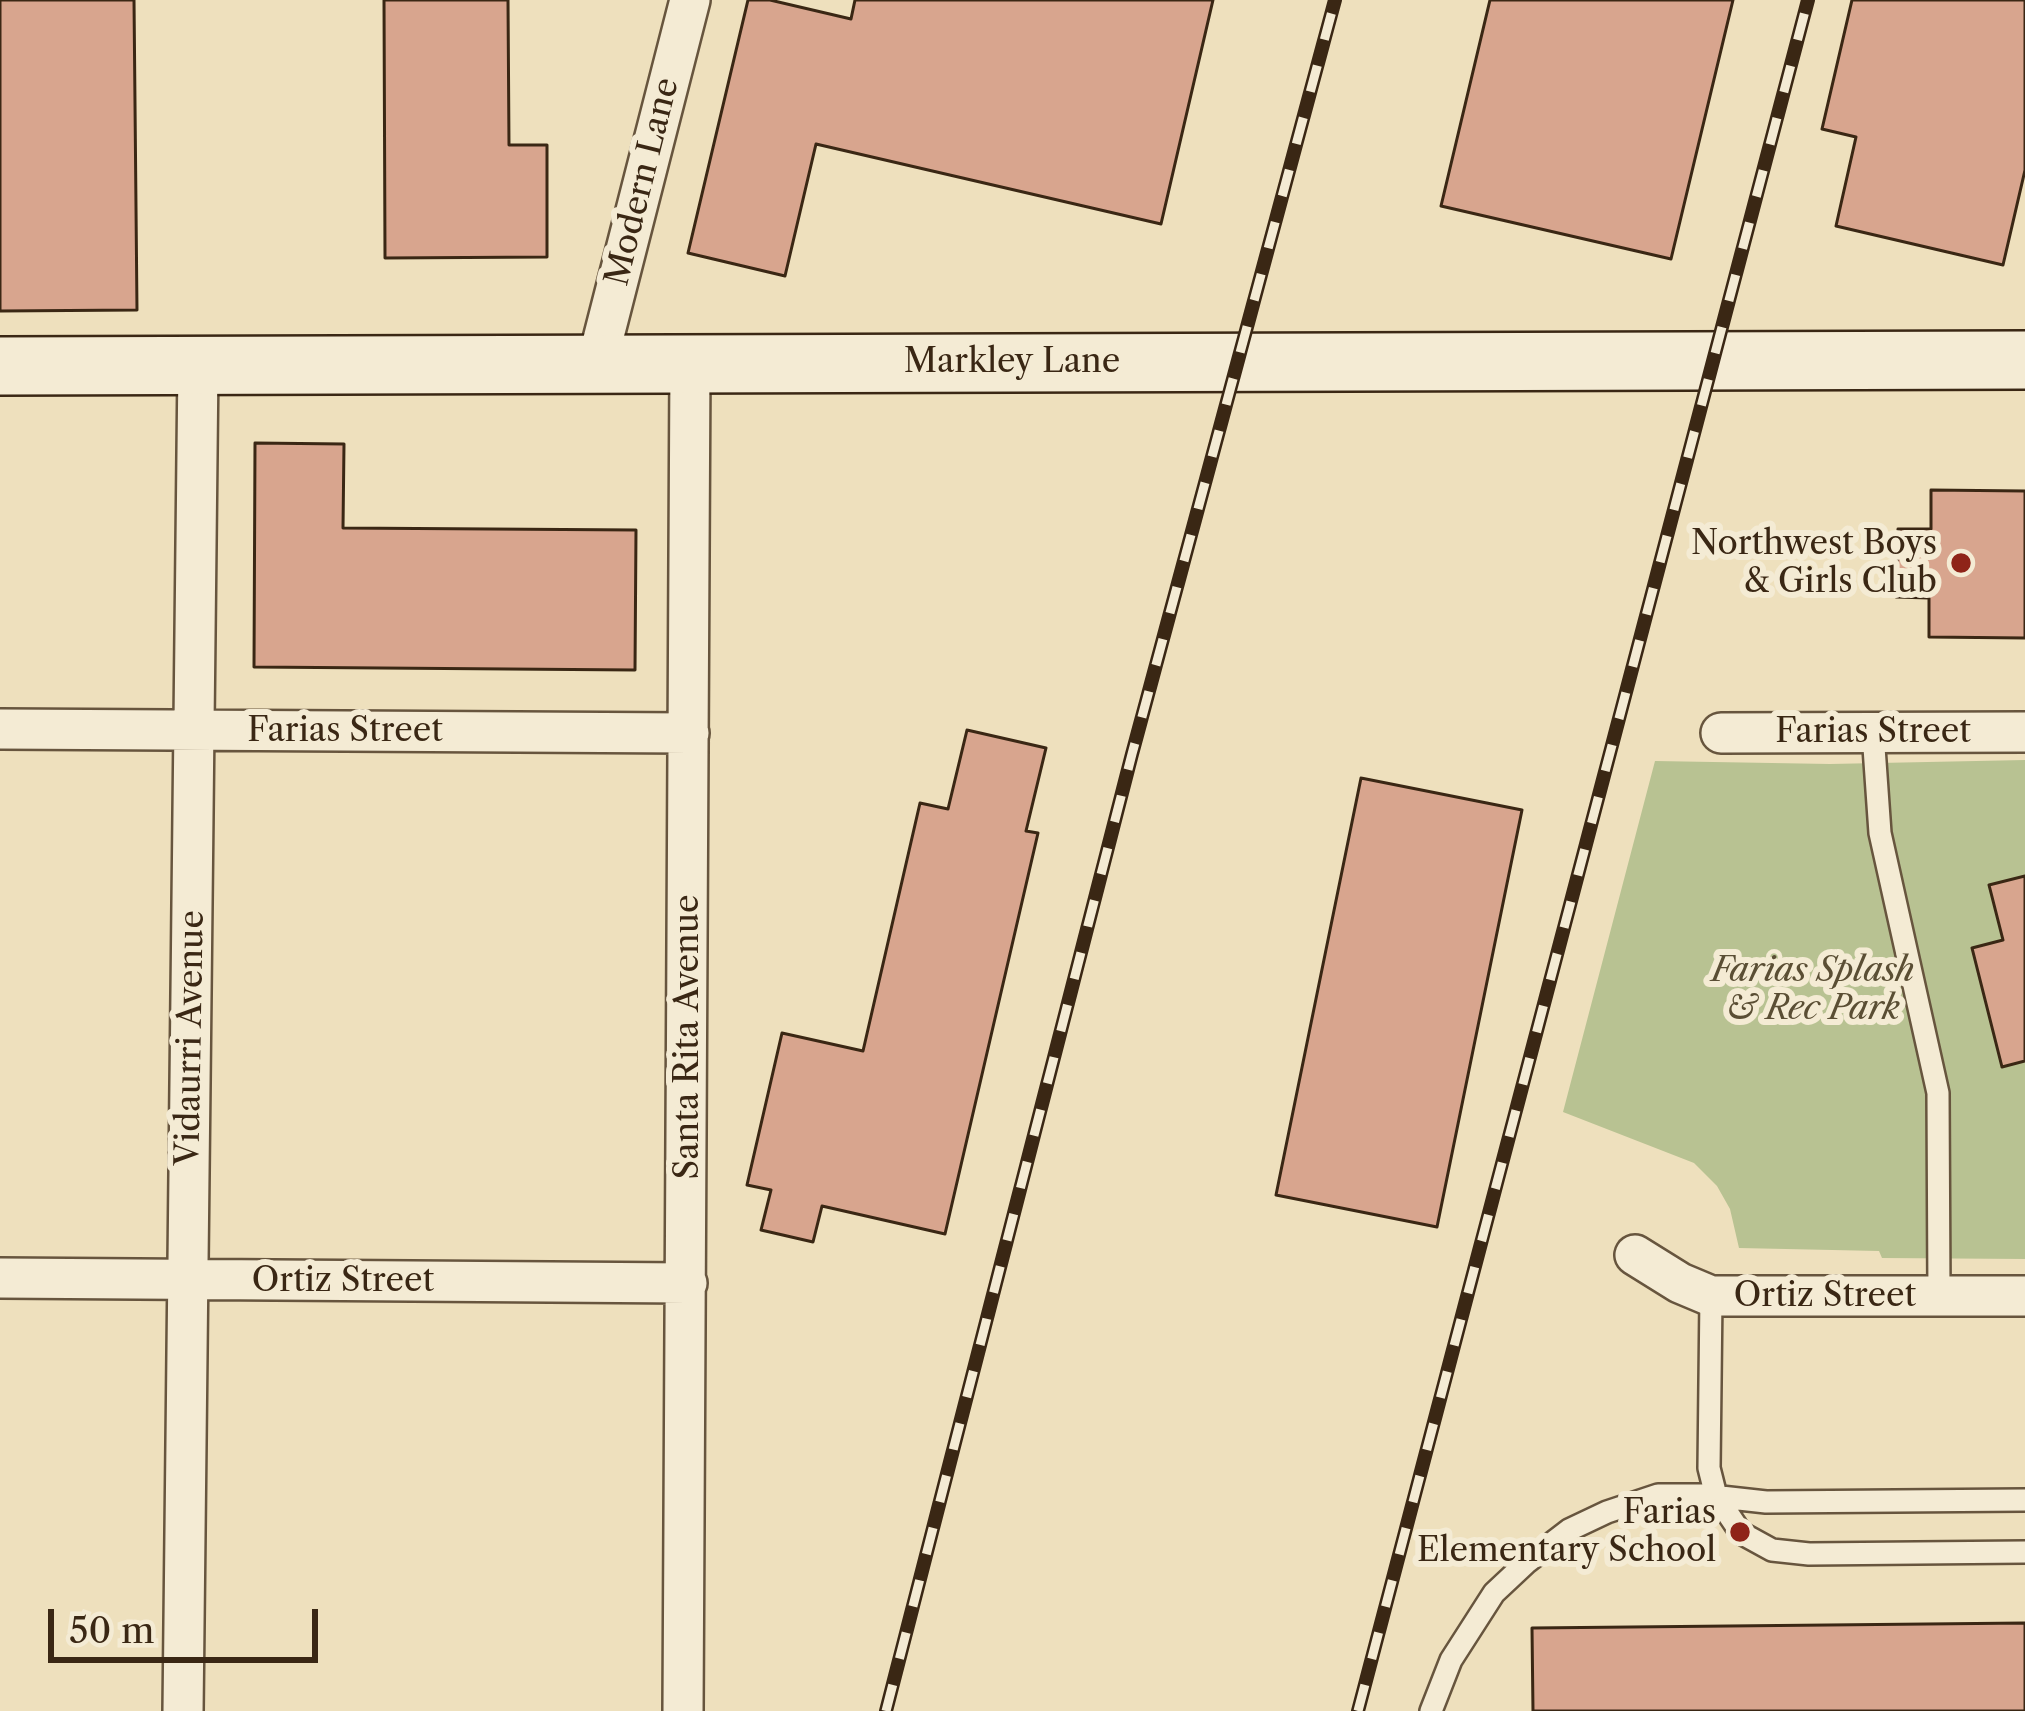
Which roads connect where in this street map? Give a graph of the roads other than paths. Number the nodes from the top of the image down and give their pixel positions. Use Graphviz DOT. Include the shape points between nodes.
graph roads {
  1 [pos="689,0"];
  2 [pos="2025,360"];
  3 [pos="597,363"];
  4 [pos="690,363"];
  5 [pos="198,364"];
  6 [pos="0,365"];
  7 [pos="0,729"];
  8 [pos="194,730"];
  9 [pos="2025,732"];
  10 [pos="689,733"];
  11 [pos="1721,733"];
  12 [pos="1873,733"];
  13 [pos="1635,1255"];
  14 [pos="0,1278"];
  15 [pos="188,1279"];
  16 [pos="687,1283"];
  17 [pos="1711,1296"];
  18 [pos="1939,1296"];
  19 [pos="2025,1296"];
  20 [pos="1716,1496"];
  21 [pos="2025,1500"];
  22 [pos="2025,1552"];
  23 [pos="183,1711"];
  24 [pos="683,1711"];
  25 [pos="1431,1711"];
  1 -- 3 [label="street, Modern Lane"];
  2 -- 4 [label="street, Markley Lane"];
  3 -- 4 [label="street, Markley Lane"];
  3 -- 5 [label="street, Markley Lane"];
  4 -- 10 [label="street, Santa Rita Avenue"];
  5 -- 6 [label="street, Markley Lane"];
  5 -- 8 [label="street, Vidaurri Avenue"];
  7 -- 8 [label="street, Farias Street"];
  8 -- 10 [label="street, Farias Street"];
  8 -- 15 [label="street, Vidaurri Avenue"];
  9 -- 12 [label="street, Farias Street"];
  10 -- 16 [label="street, Santa Rita Avenue"];
  11 -- 12 [label="street, Farias Street"];
  12 -- 18 [label="lane" via="1880,833 1938,1094"];
  13 -- 17 [label="street, Ortiz Street"];
  14 -- 15 [label="street, Ortiz Street"];
  15 -- 16 [label="street, Ortiz Street"];
  15 -- 23 [label="street, Vidaurri Avenue"];
  16 -- 24 [label="street, Santa Rita Avenue"];
  17 -- 18 [label="street, Ortiz Street"];
  17 -- 20 [label="lane" via="1709,1468"];
  18 -- 19 [label="street, Ortiz Street"];
  20 -- 21 [label="lane"];
  20 -- 22 [label="lane" via="1742,1534 1772,1550"];
  20 -- 25 [label="lane" via="1658,1495 1607,1512 1526,1563 1470,1628"];
}
